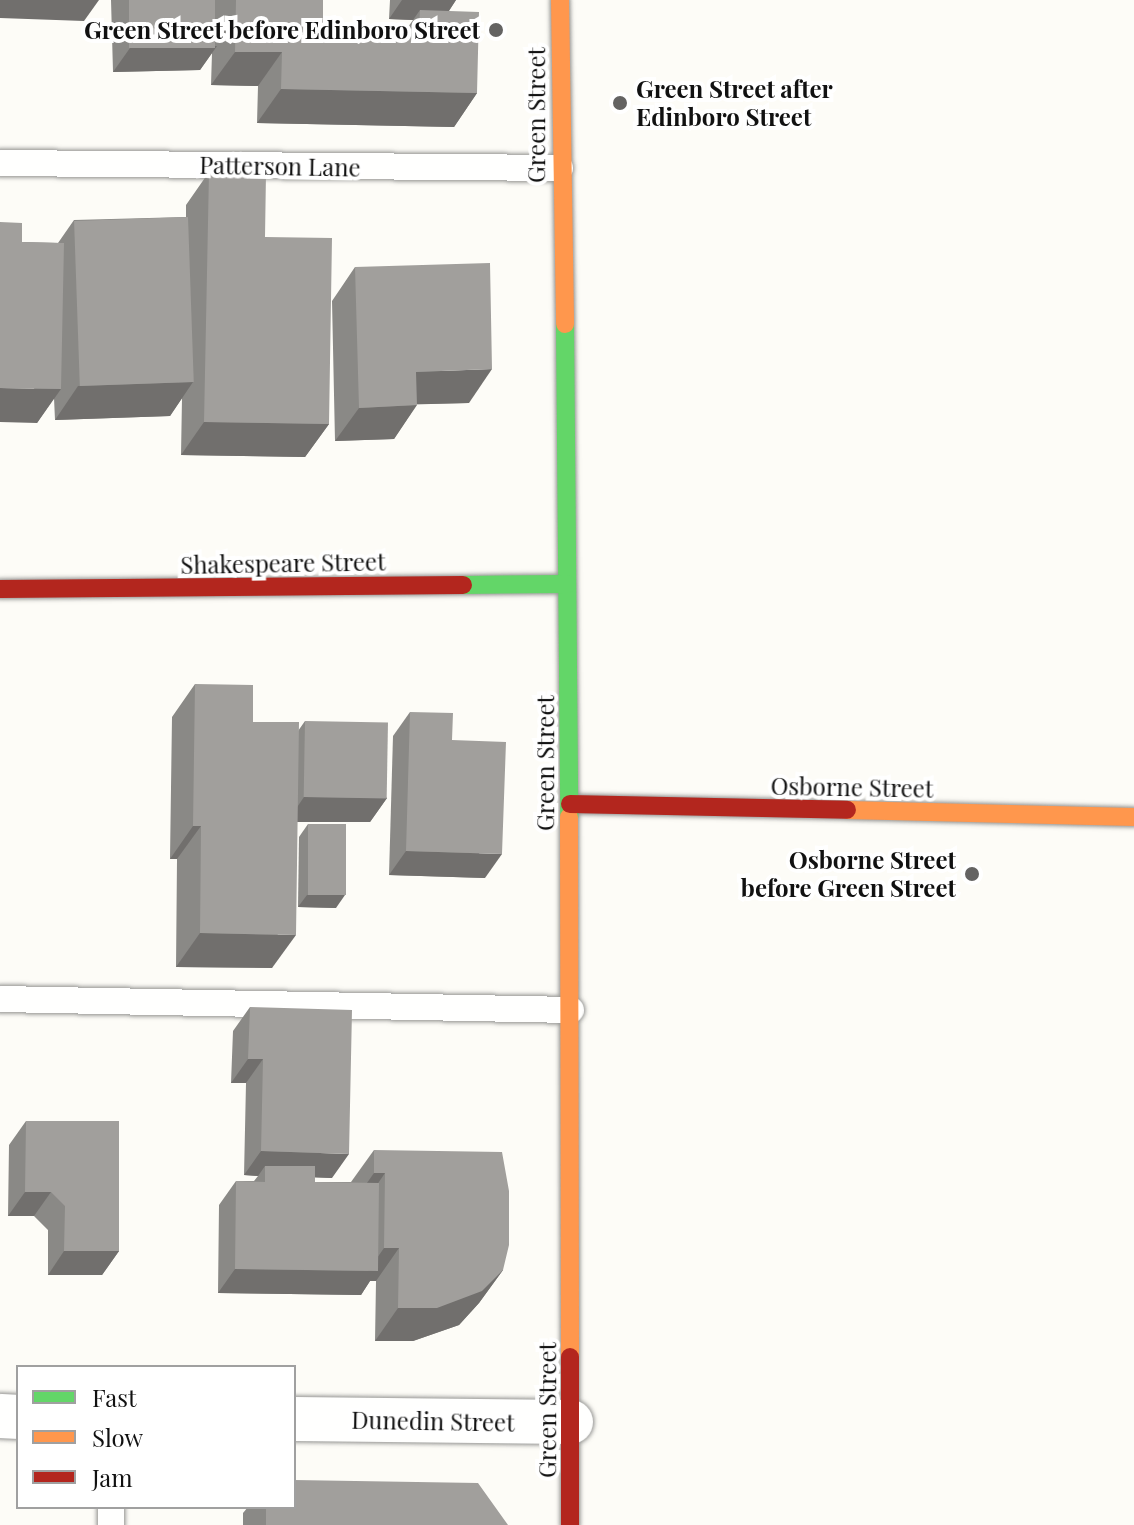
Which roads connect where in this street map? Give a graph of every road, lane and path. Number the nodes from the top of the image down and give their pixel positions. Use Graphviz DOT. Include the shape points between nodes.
graph roads {
  1 [pos="560,0"];
  2 [pos="0,163"];
  3 [pos="560,168"];
  4 [pos="567,584"];
  5 [pos="0,589"];
  6 [pos="570,804"];
  7 [pos="1134,817"];
  8 [pos="0,999"];
  9 [pos="571,1010"];
  10 [pos="296,1419"];
  11 [pos="571,1422"];
  12 [pos="570,1525"];
  1 -- 3 [label="main road, Green Street"];
  2 -- 3 [label="lane, Patterson Lane"];
  3 -- 4 [label="main road, Green Street"];
  4 -- 5 [label="main road, Shakespeare Street"];
  4 -- 6 [label="main road, Green Street"];
  6 -- 7 [label="main road, Osborne Street"];
  6 -- 9 [label="main road, Green Street"];
  8 -- 9 [label="lane"];
  9 -- 11 [label="main road, Green Street"];
  10 -- 11 [label="street, Dunedin Street"];
  11 -- 12 [label="main road, Green Street"];
}
